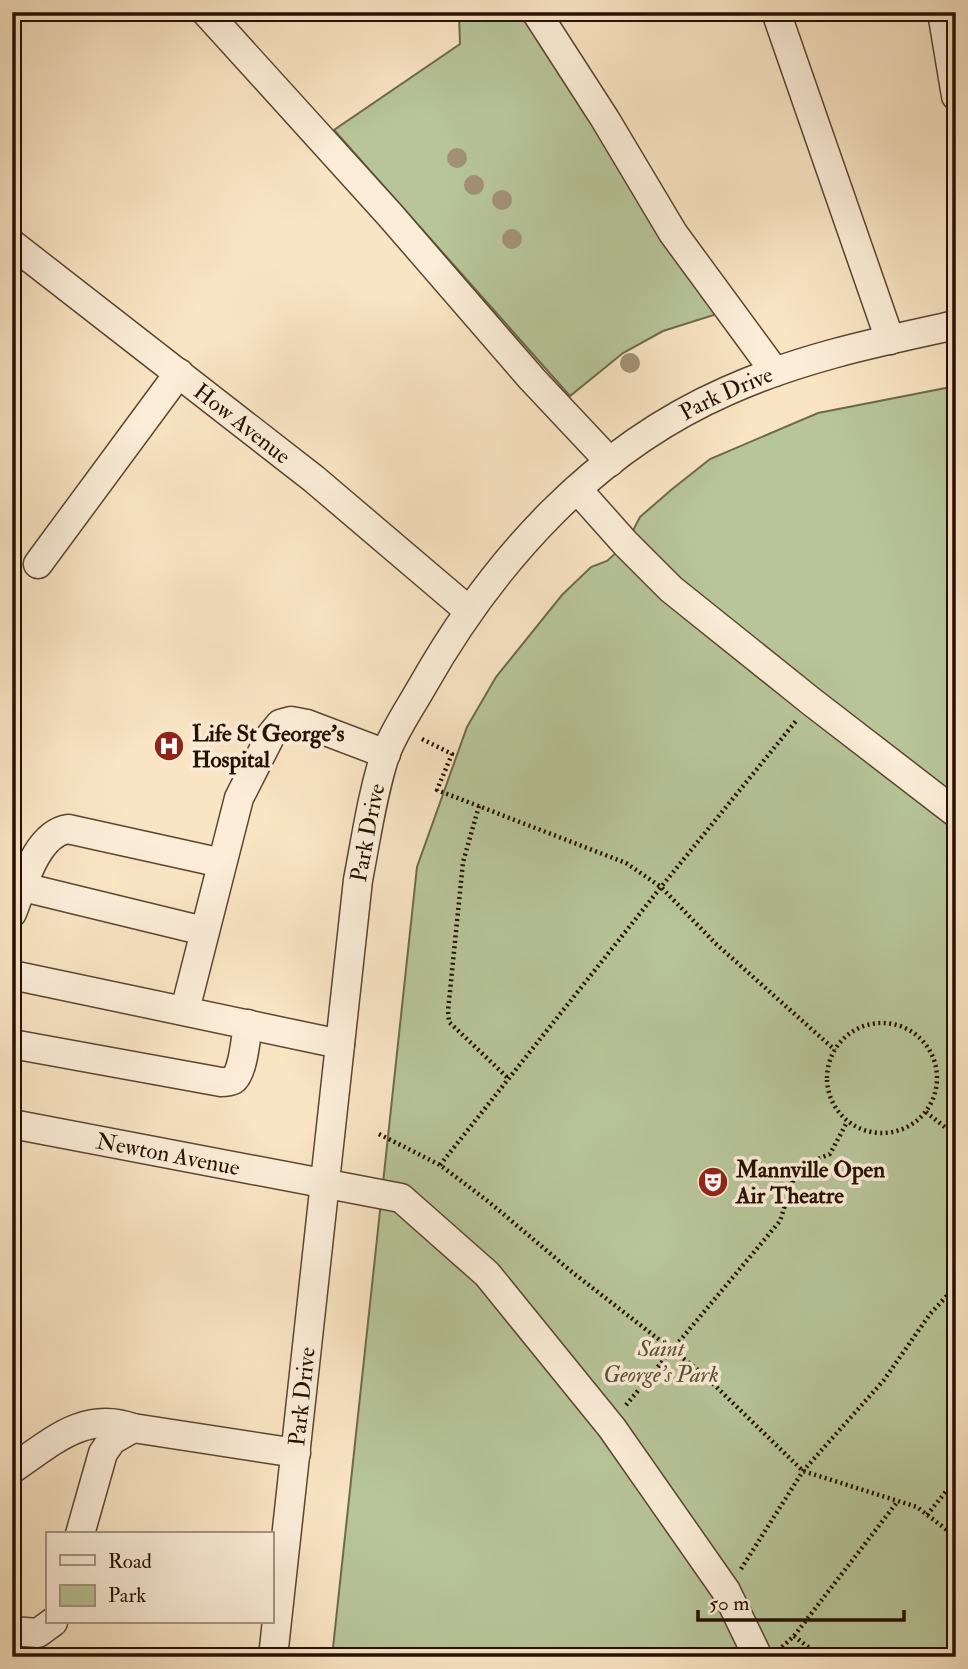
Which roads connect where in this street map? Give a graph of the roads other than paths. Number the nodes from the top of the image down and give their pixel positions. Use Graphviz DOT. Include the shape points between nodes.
graph roads {
  1 [pos="206,12"];
  2 [pos="536,12"];
  3 [pos="776,12"];
  4 [pos="942,12"];
  5 [pos="956,96"];
  6 [pos="12,244"];
  7 [pos="956,325"];
  8 [pos="890,340"];
  9 [pos="775,372"];
  10 [pos="179,373"];
  11 [pos="610,462"];
  12 [pos="578,489"];
  13 [pos="38,564"];
  14 [pos="468,610"];
  15 [pos="386,754"];
  16 [pos="956,813"];
  17 [pos="222,863"];
  18 [pos="18,900"];
  19 [pos="204,931"];
  20 [pos="12,975"];
  21 [pos="185,1010"];
  22 [pos="248,1024"];
  23 [pos="12,1044"];
  24 [pos="340,1044"];
  25 [pos="12,1125"];
  26 [pos="325,1185"];
  27 [pos="133,1428"];
  28 [pos="296,1453"];
  29 [pos="12,1469"];
  30 [pos="81,1532"];
  31 [pos="50,1624"];
  32 [pos="12,1631"];
  33 [pos="768,1653"];
  34 [pos="273,1657"];
  1 -- 11 [label="street"];
  2 -- 9 [label="street" via="674,233"];
  3 -- 8 [label="street"];
  4 -- 5 [label="street"];
  6 -- 10 [label="street, How Avenue"];
  7 -- 8 [label="street, Park Drive"];
  8 -- 9 [label="street, Park Drive"];
  9 -- 11 [label="street, Park Drive" via="725,392 644,435"];
  10 -- 13 [label="street"];
  10 -- 14 [label="street, How Avenue" via="314,479"];
  11 -- 12 [label="street, Park Drive"];
  12 -- 14 [label="street, Park Drive" via="514,552"];
  12 -- 16 [label="street" via="671,589"];
  14 -- 15 [label="street, Park Drive"];
  15 -- 17 [label="street" via="307,724 280,724 239,798"];
  15 -- 24 [label="street, Park Drive" via="358,880"];
  17 -- 18 [label="street" via="68,829 50,835 40,849"];
  17 -- 19 [label="street"];
  18 -- 19 [label="street"];
  19 -- 21 [label="street"];
  20 -- 21 [label="street"];
  21 -- 22 [label="street"];
  22 -- 23 [label="street" via="240,1070 231,1082"];
  22 -- 24 [label="street"];
  24 -- 26 [label="street, Park Drive"];
  25 -- 26 [label="street, Newton Avenue"];
  26 -- 28 [label="street, Park Drive"];
  26 -- 33 [label="street, Newton Avenue" via="401,1198 486,1274 612,1428"];
  27 -- 28 [label="street"];
  27 -- 29 [label="street" via="110,1421 76,1427"];
  27 -- 30 [label="street" via="112,1440 103,1452"];
  28 -- 34 [label="street, Park Drive"];
  31 -- 32 [label="street" via="38,1633"];
}
